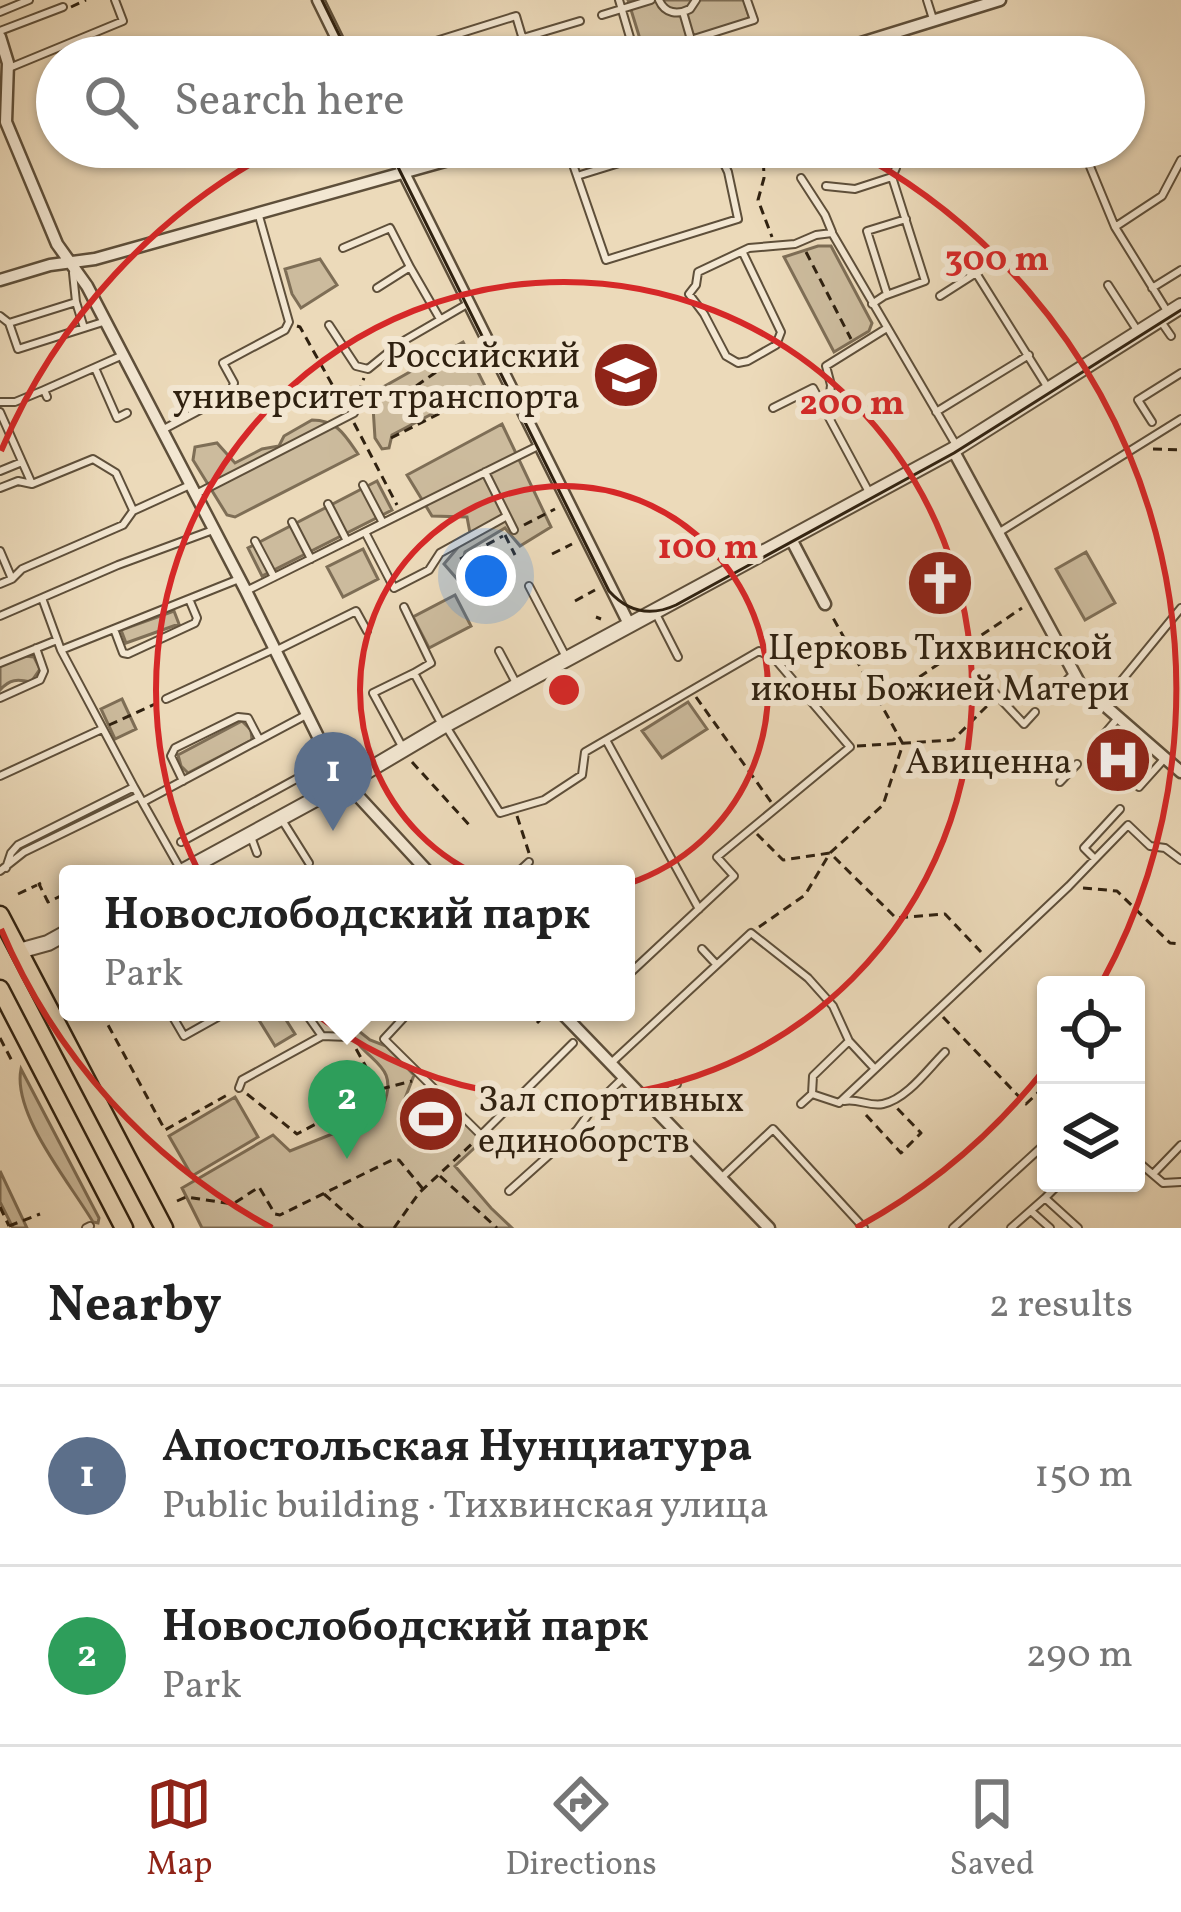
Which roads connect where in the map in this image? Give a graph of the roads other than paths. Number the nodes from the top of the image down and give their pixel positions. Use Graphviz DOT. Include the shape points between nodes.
graph roads {
  1 [pos="29,0"];
  2 [pos="115,0"];
  3 [pos="318,0"];
  4 [pos="655,0"];
  5 [pos="696,0"];
  6 [pos="747,0"];
  7 [pos="928,0"];
  8 [pos="943,0"];
  9 [pos="1000,0"];
  10 [pos="620,4"];
  11 [pos="63,7"];
  12 [pos="0,12"];
  13 [pos="682,13"];
  14 [pos="602,15"];
  15 [pos="948,15"];
  16 [pos="933,19"];
  17 [pos="580,21"];
  18 [pos="0,34"];
  19 [pos="87,36"];
  20 [pos="333,36"];
  21 [pos="452,36"];
  22 [pos="522,36"];
  23 [pos="530,36"];
  24 [pos="630,36"];
  25 [pos="690,36"];
  26 [pos="704,36"];
  27 [pos="887,36"];
  28 [pos="36,57"];
  29 [pos="9,68"];
  30 [pos="3,96"];
  31 [pos="1181,160"];
  32 [pos="402,168"];
  33 [pos="419,168"];
  34 [pos="574,168"];
  35 [pos="603,168"];
  36 [pos="726,168"];
  37 [pos="896,168"];
  38 [pos="1091,168"];
  39 [pos="404,172"];
  40 [pos="577,176"];
  41 [pos="892,177"];
  42 [pos="801,178"];
  43 [pos="826,186"];
  44 [pos="258,212"];
  45 [pos="906,219"];
  46 [pos="1115,227"];
  47 [pos="832,233"];
  48 [pos="343,248"];
  49 [pos="743,253"];
  50 [pos="73,263"];
  51 [pos="410,267"];
  52 [pos="1181,270"];
  53 [pos="0,280"];
  54 [pos="1108,285"];
  55 [pos="377,288"];
  56 [pos="1152,288"];
  57 [pos="887,294"];
  58 [pos="940,296"];
  59 [pos="76,302"];
  60 [pos="469,303"];
  61 [pos="872,304"];
  62 [pos="1170,314"];
  63 [pos="0,316"];
  64 [pos="440,319"];
  65 [pos="105,321"];
  66 [pos="329,325"];
  67 [pos="7,327"];
  68 [pos="84,328"];
  69 [pos="887,328"];
  70 [pos="1139,333"];
  71 [pos="1171,336"];
  72 [pos="1029,355"];
  73 [pos="123,356"];
  74 [pos="95,368"];
  75 [pos="1181,373"];
  76 [pos="1050,391"];
  77 [pos="0,402"];
  78 [pos="773,408"];
  79 [pos="348,409"];
  80 [pos="0,412"];
  81 [pos="127,412"];
  82 [pos="936,412"];
  83 [pos="827,414"];
  84 [pos="1181,419"];
  85 [pos="1152,422"];
  86 [pos="162,430"];
  87 [pos="540,445"];
  88 [pos="955,449"];
  89 [pos="22,462"];
  90 [pos="0,471"];
  91 [pos="484,472"];
  92 [pos="32,484"];
  93 [pos="364,485"];
  94 [pos="0,488"];
  95 [pos="192,490"];
  96 [pos="871,496"];
  97 [pos="328,503"];
  98 [pos="133,511"];
  99 [pos="507,517"];
  100 [pos="292,522"];
  101 [pos="382,523"];
  102 [pos="213,530"];
  103 [pos="514,530"];
  104 [pos="365,532"];
  105 [pos="998,533"];
  106 [pos="791,539"];
  107 [pos="255,541"];
  108 [pos="347,541"];
  109 [pos="0,551"];
  110 [pos="311,559"];
  111 [pos="274,577"];
  112 [pos="12,579"];
  113 [pos="239,579"];
  114 [pos="0,584"];
  115 [pos="529,586"];
  116 [pos="245,591"];
  117 [pos="41,598"];
  118 [pos="189,599"];
  119 [pos="826,606"];
  120 [pos="404,607"];
  121 [pos="1181,608"];
  122 [pos="655,612"];
  123 [pos="0,616"];
  124 [pos="630,626"];
  125 [pos="114,629"];
  126 [pos="367,631"];
  127 [pos="57,640"];
  128 [pos="36,648"];
  129 [pos="61,650"];
  130 [pos="275,650"];
  131 [pos="499,651"];
  132 [pos="679,657"];
  133 [pos="568,660"];
  134 [pos="0,663"];
  135 [pos="414,673"];
  136 [pos="1073,674"];
  137 [pos="690,679"];
  138 [pos="517,686"];
  139 [pos="693,690"];
  140 [pos="1054,693"];
  141 [pos="995,694"];
  142 [pos="0,698"];
  143 [pos="166,699"];
  144 [pos="1102,705"];
  145 [pos="1035,712"];
  146 [pos="307,715"];
  147 [pos="1118,718"];
  148 [pos="444,726"];
  149 [pos="102,728"];
  150 [pos="1101,738"];
  151 [pos="260,740"];
  152 [pos="606,740"];
  153 [pos="408,755"];
  154 [pos="1166,758"];
  155 [pos="329,760"];
  156 [pos="1077,764"];
  157 [pos="1181,772"];
  158 [pos="0,776"];
  159 [pos="183,781"];
  160 [pos="1060,782"];
  161 [pos="345,783"];
  162 [pos="134,787"];
  163 [pos="1139,787"];
  164 [pos="141,799"];
  165 [pos="1120,809"];
  166 [pos="280,818"];
  167 [pos="250,834"];
  168 [pos="181,842"];
  169 [pos="257,854"];
  170 [pos="1095,859"];
  171 [pos="1181,860"];
  172 [pos="309,862"];
  173 [pos="529,862"];
  174 [pos="186,865"];
  175 [pos="197,865"];
  176 [pos="422,865"];
  177 [pos="526,865"];
  178 [pos="3,869"];
  179 [pos="699,909"];
  180 [pos="0,915"];
  181 [pos="59,937"];
  182 [pos="702,949"];
  183 [pos="19,951"];
  184 [pos="716,965"];
  185 [pos="635,969"];
  186 [pos="0,988"];
  187 [pos="175,1021"];
  188 [pos="211,1021"];
  189 [pos="311,1021"];
  190 [pos="401,1021"];
  191 [pos="569,1021"];
  192 [pos="322,1036"];
  193 [pos="349,1036"];
  194 [pos="849,1042"];
  195 [pos="572,1043"];
  196 [pos="944,1052"];
  197 [pos="610,1064"];
  198 [pos="875,1069"];
  199 [pos="623,1078"];
  200 [pos="677,1084"];
  201 [pos="239,1088"];
  202 [pos="812,1094"];
  203 [pos="839,1103"];
  204 [pos="801,1104"];
  205 [pos="651,1108"];
  206 [pos="781,1122"];
  207 [pos="772,1130"];
  208 [pos="1181,1145"];
  209 [pos="1037,1151"];
  210 [pos="1145,1167"];
  211 [pos="1153,1174"];
  212 [pos="720,1179"];
  213 [pos="1181,1182"];
  214 [pos="509,1191"];
  215 [pos="1052,1192"];
  216 [pos="1046,1198"];
  217 [pos="1030,1211"];
  218 [pos="124,1228"];
  219 [pos="164,1228"];
  220 [pos="769,1228"];
  221 [pos="864,1228"];
  222 [pos="953,1228"];
  223 [pos="1011,1228"];
  224 [pos="1050,1228"];
  225 [pos="1078,1228"];
  1 -- 12 [label="lane"];
  2 -- 19 [label="lane" via="123,21"];
  3 -- 20 [label="street"];
  4 -- 10 [label="lane"];
  4 -- 13 [label="lane"];
  5 -- 13 [label="lane"];
  6 -- 26 [label="lane" via="754,20"];
  7 -- 16 [label="lane"];
  8 -- 15 [label="lane"];
  9 -- 15 [label="street"];
  10 -- 14 [label="lane"];
  10 -- 24 [label="lane"];
  11 -- 18 [label="lane"];
  13 -- 25 [label="lane"];
  15 -- 16 [label="street"];
  16 -- 27 [label="street"];
  17 -- 23 [label="lane"];
  18 -- 29 [label="street"];
  21 -- 22 [label="lane" via="516,16"];
  28 -- 29 [label="lane"];
  29 -- 30 [label="street"];
  30 -- 50 [label="street" via="16,148"];
  31 -- 46 [label="lane" via="1162,196"];
  32 -- 39 [label="street"];
  33 -- 39 [label="street"];
  34 -- 40 [label="lane"];
  35 -- 40 [label="lane"];
  36 -- 40 [label="lane" via="738,219 606,260"];
  37 -- 41 [label="lane"];
  38 -- 46 [label="lane"];
  39 -- 44 [label="street"];
  39 -- 60 [label="street"];
  41 -- 43 [label="lane" via="855,189"];
  41 -- 45 [label="lane"];
  42 -- 47 [label="lane"];
  44 -- 50 [label="street"];
  44 -- 86 [label="lane" via="290,322 223,363 234,383 230,394"];
  45 -- 57 [label="lane" via="926,280"];
  45 -- 57 [label="lane" via="867,231"];
  46 -- 56 [label="lane"];
  47 -- 49 [label="lane"];
  47 -- 61 [label="lane"];
  48 -- 51 [label="lane" via="390,228"];
  49 -- 49 [label="lane" via="698,272 689,294 738,363 776,345 781,332"];
  50 -- 53 [label="street"];
  50 -- 59 [label="lane"];
  50 -- 65 [label="street"];
  51 -- 55 [label="lane"];
  51 -- 64 [label="lane"];
  52 -- 56 [label="lane"];
  54 -- 70 [label="lane"];
  56 -- 62 [label="lane"];
  57 -- 61 [label="lane"];
  58 -- 72 [label="lane" via="976,273"];
  59 -- 67 [label="lane"];
  59 -- 68 [label="lane"];
  60 -- 64 [label="lane"];
  60 -- 87 [label="street"];
  61 -- 69 [label="lane"];
  62 -- 70 [label="street"];
  62 -- 71 [label="lane"];
  63 -- 67 [label="lane"];
  64 -- 66 [label="lane" via="368,368 356,366"];
  65 -- 68 [label="lane"];
  65 -- 73 [label="street"];
  67 -- 68 [label="lane" via="18,350"];
  69 -- 82 [label="lane"];
  69 -- 83 [label="lane" via="826,366"];
  70 -- 76 [label="street"];
  72 -- 76 [label="lane"];
  72 -- 82 [label="lane"];
  73 -- 74 [label="lane"];
  73 -- 86 [label="street"];
  74 -- 77 [label="lane" via="46,393"];
  74 -- 81 [label="lane" via="117,418"];
  75 -- 85 [label="lane" via="1138,400"];
  76 -- 88 [label="street"];
  78 -- 83 [label="lane" via="813,388"];
  79 -- 95 [label="lane"];
  80 -- 89 [label="lane"];
  82 -- 88 [label="lane"];
  83 -- 96 [label="lane"];
  84 -- 105 [label="lane"];
  86 -- 95 [label="street"];
  87 -- 91 [label="lane"];
  87 -- 124 [label="street"];
  88 -- 96 [label="street"];
  88 -- 105 [label="street"];
  89 -- 90 [label="lane"];
  89 -- 92 [label="lane"];
  91 -- 99 [label="lane"];
  91 -- 101 [label="lane"];
  92 -- 94 [label="lane"];
  92 -- 98 [label="lane" via="93,459 116,473"];
  93 -- 101 [label="lane"];
  95 -- 98 [label="lane"];
  95 -- 102 [label="street"];
  96 -- 106 [label="street"];
  97 -- 108 [label="lane"];
  98 -- 112 [label="lane" via="123,525"];
  99 -- 103 [label="lane"];
  99 -- 104 [label="lane" via="394,588"];
  100 -- 110 [label="lane"];
  101 -- 104 [label="lane"];
  102 -- 113 [label="street"];
  102 -- 117 [label="lane"];
  104 -- 108 [label="lane"];
  105 -- 136 [label="street"];
  106 -- 119 [label="street"];
  106 -- 122 [label="street"];
  107 -- 111 [label="lane"];
  108 -- 110 [label="lane"];
  109 -- 112 [label="lane"];
  110 -- 111 [label="lane"];
  111 -- 116 [label="lane"];
  112 -- 114 [label="lane"];
  113 -- 116 [label="street"];
  113 -- 118 [label="lane"];
  115 -- 133 [label="lane"];
  116 -- 130 [label="street"];
  117 -- 123 [label="lane"];
  117 -- 127 [label="lane"];
  118 -- 125 [label="lane"];
  118 -- 125 [label="lane" via="195,623 128,654"];
  120 -- 135 [label="lane" via="431,663"];
  121 -- 144 [label="lane"];
  122 -- 124 [label="street"];
  122 -- 132 [label="lane"];
  124 -- 133 [label="street"];
  125 -- 129 [label="lane"];
  126 -- 130 [label="lane" via="356,611"];
  127 -- 128 [label="lane"];
  127 -- 129 [label="lane"];
  128 -- 134 [label="lane"];
  128 -- 142 [label="lane" via="40,680"];
  129 -- 149 [label="lane"];
  130 -- 143 [label="lane"];
  130 -- 146 [label="street"];
  131 -- 138 [label="lane"];
  133 -- 138 [label="street"];
  135 -- 148 [label="lane"];
  135 -- 153 [label="lane" via="374,694"];
  136 -- 140 [label="lane"];
  136 -- 144 [label="street"];
  137 -- 139 [label="lane"];
  138 -- 148 [label="street"];
  139 -- 152 [label="lane"];
  139 -- 179 [label="lane" via="759,652 775,659 850,747 717,856 734,876"];
  141 -- 145 [label="lane" via="1024,724"];
  144 -- 147 [label="street"];
  146 -- 151 [label="lane"];
  146 -- 155 [label="street"];
  147 -- 150 [label="lane"];
  147 -- 154 [label="street"];
  148 -- 152 [label="lane" via="500,813 544,800 582,775 585,752"];
  148 -- 153 [label="street"];
  149 -- 158 [label="lane"];
  149 -- 162 [label="lane"];
  151 -- 159 [label="lane"];
  151 -- 159 [label="lane" via="248,718 238,717 176,748 171,756"];
  152 -- 179 [label="lane"];
  153 -- 161 [label="street"];
  154 -- 157 [label="street"];
  154 -- 163 [label="lane"];
  155 -- 161 [label="street"];
  155 -- 168 [label="lane"];
  156 -- 160 [label="lane"];
  159 -- 164 [label="lane"];
  161 -- 166 [label="street"];
  161 -- 176 [label="street"];
  162 -- 164 [label="lane"];
  162 -- 178 [label="lane" via="18,844"];
  164 -- 174 [label="lane"];
  164 -- 178 [label="lane"];
  165 -- 170 [label="lane" via="1084,848"];
  166 -- 167 [label="street"];
  166 -- 172 [label="lane"];
  167 -- 169 [label="lane"];
  167 -- 175 [label="street"];
  170 -- 171 [label="lane" via="1128,825"];
  170 -- 198 [label="lane"];
  173 -- 177 [label="lane"];
  179 -- 185 [label="lane"];
  180 -- 183 [label="main road"];
  181 -- 183 [label="street"];
  182 -- 184 [label="lane"];
  183 -- 219 [label="main road"];
  184 -- 194 [label="lane" via="751,933 808,978"];
  184 -- 197 [label="lane"];
  186 -- 218 [label="main road"];
  187 -- 188 [label="lane" via="184,1036"];
  189 -- 192 [label="lane"];
  190 -- 195 [label="lane" via="384,1039 482,1135"];
  191 -- 197 [label="street"];
  192 -- 193 [label="lane"];
  192 -- 201 [label="lane"];
  194 -- 198 [label="lane"];
  194 -- 202 [label="lane" via="813,1076"];
  196 -- 203 [label="lane" via="897,1099"];
  197 -- 199 [label="street"];
  198 -- 203 [label="lane"];
  199 -- 205 [label="street"];
  199 -- 214 [label="lane"];
  200 -- 205 [label="lane"];
  202 -- 203 [label="lane"];
  202 -- 204 [label="lane"];
  205 -- 212 [label="street"];
  206 -- 207 [label="lane"];
  207 -- 212 [label="lane"];
  207 -- 221 [label="lane"];
  208 -- 211 [label="lane"];
  209 -- 222 [label="lane"];
  210 -- 211 [label="lane"];
  211 -- 213 [label="lane" via="1163,1184"];
  212 -- 220 [label="street"];
  215 -- 216 [label="lane"];
  216 -- 217 [label="lane"];
  216 -- 225 [label="lane"];
  217 -- 223 [label="lane"];
  217 -- 224 [label="lane"];
}
